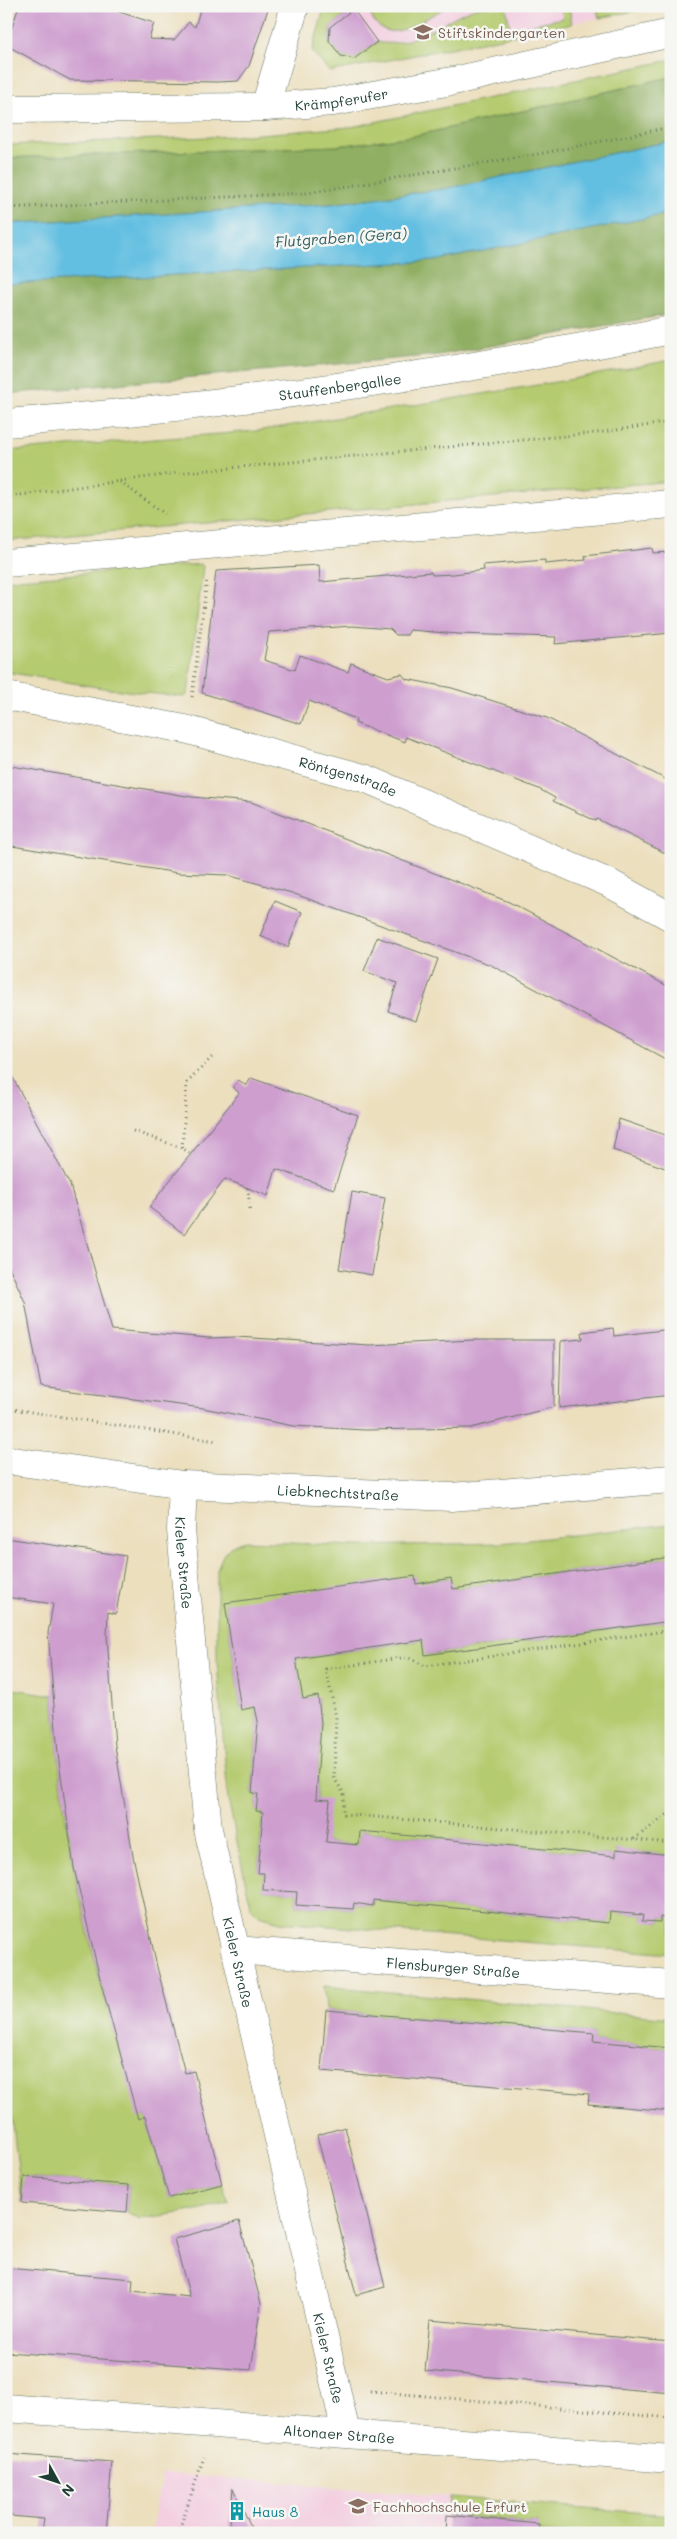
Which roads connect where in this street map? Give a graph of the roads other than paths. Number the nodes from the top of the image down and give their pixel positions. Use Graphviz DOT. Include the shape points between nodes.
graph roads {
  1 [pos="295,6"];
  2 [pos="671,33"];
  3 [pos="265,107"];
  4 [pos="6,109"];
  5 [pos="671,330"];
  6 [pos="6,423"];
  7 [pos="671,504"];
  8 [pos="6,563"];
  9 [pos="6,696"];
  10 [pos="671,917"];
  11 [pos="6,1460"];
  12 [pos="671,1479"];
  13 [pos="183,1485"];
  14 [pos="235,1950"];
  15 [pos="671,1984"];
  16 [pos="6,2408"];
  17 [pos="346,2433"];
  18 [pos="671,2459"];
  1 -- 3 [label="street"];
  2 -- 3 [label="street, Krämpferufer" via="398,92 333,102"];
  3 -- 4 [label="street, Krämpferufer"];
  5 -- 6 [label="street, Stauffenbergallee" via="292,394"];
  7 -- 8 [label="street"];
  9 -- 10 [label="street, Röntgenstraße" via="185,729 367,779 609,883"];
  11 -- 13 [label="street, Liebknechtstraße"];
  12 -- 13 [label="street, Liebknechtstraße" via="451,1497"];
  13 -- 14 [label="street, Kieler Straße" via="181,1530 207,1820"];
  14 -- 15 [label="street, Flensburger Straße"];
  14 -- 17 [label="street, Kieler Straße"];
  16 -- 17 [label="street, Altonaer Straße"];
  17 -- 18 [label="street, Altonaer Straße"];
}
